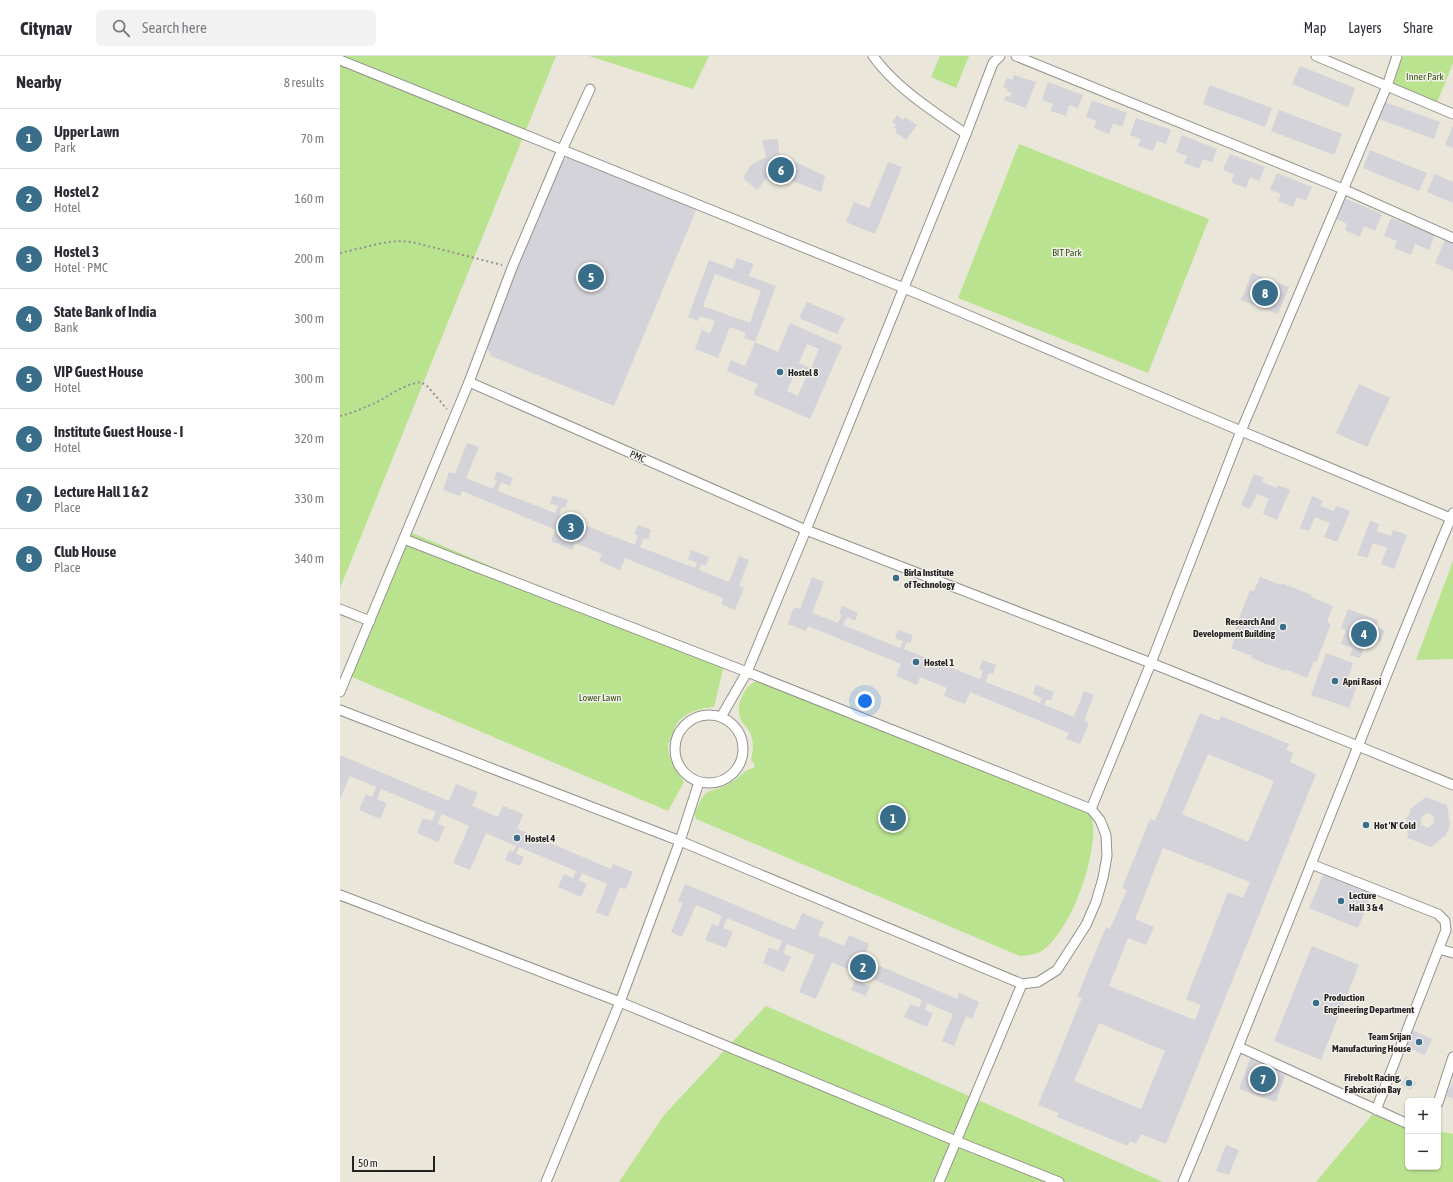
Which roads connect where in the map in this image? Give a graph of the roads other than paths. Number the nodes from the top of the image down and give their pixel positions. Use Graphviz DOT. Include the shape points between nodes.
graph roads {
  1 [pos="873,56"];
  2 [pos="1000,56"];
  3 [pos="1016,56"];
  4 [pos="1316,56"];
  5 [pos="1397,56"];
  6 [pos="340,60"];
  7 [pos="994,60"];
  8 [pos="1387,86"];
  9 [pos="590,89"];
  10 [pos="1453,114"];
  11 [pos="966,134"];
  12 [pos="562,150"];
  13 [pos="1342,190"];
  14 [pos="1453,238"];
  15 [pos="904,288"];
  16 [pos="469,382"];
  17 [pos="1241,431"];
  18 [pos="1452,516"];
  19 [pos="806,530"];
  20 [pos="404,539"];
  21 [pos="340,609"];
  22 [pos="370,621"];
  23 [pos="1150,663"];
  24 [pos="747,672"];
  25 [pos="340,692"];
  26 [pos="340,710"];
  27 [pos="721,717"];
  28 [pos="1358,746"];
  29 [pos="699,782"];
  30 [pos="1453,785"];
  31 [pos="1091,809"];
  32 [pos="680,840"];
  33 [pos="1312,864"];
  34 [pos="340,895"];
  35 [pos="1439,949"];
  36 [pos="1453,953"];
  37 [pos="1022,984"];
  38 [pos="620,1002"];
  39 [pos="1238,1047"];
  40 [pos="1453,1057"];
  41 [pos="1440,1098"];
  42 [pos="1376,1110"];
  43 [pos="1405,1123"];
  44 [pos="956,1142"];
  45 [pos="546,1182"];
  46 [pos="939,1182"];
  47 [pos="1059,1182"];
  48 [pos="1183,1182"];
  1 -- 11 [label="street" via="890,76 915,98"];
  2 -- 7 [label="street"];
  3 -- 13 [label="street"];
  4 -- 8 [label="street"];
  5 -- 8 [label="street"];
  6 -- 12 [label="street"];
  7 -- 11 [label="street"];
  8 -- 10 [label="street"];
  8 -- 13 [label="street"];
  9 -- 12 [label="street"];
  11 -- 15 [label="street"];
  12 -- 15 [label="street"];
  12 -- 16 [label="street" via="512,268"];
  13 -- 14 [label="street"];
  13 -- 17 [label="street"];
  15 -- 17 [label="street"];
  15 -- 19 [label="street"];
  16 -- 19 [label="street, PMC"];
  16 -- 20 [label="street"];
  17 -- 18 [label="street"];
  17 -- 23 [label="street"];
  18 -- 28 [label="street"];
  19 -- 23 [label="street, PMC"];
  19 -- 24 [label="street"];
  20 -- 22 [label="street"];
  20 -- 24 [label="street"];
  21 -- 22 [label="street"];
  22 -- 25 [label="street"];
  23 -- 28 [label="street, PMC"];
  23 -- 31 [label="street"];
  24 -- 27 [label="street"];
  24 -- 31 [label="street"];
  26 -- 32 [label="street"];
  27 -- 29 [label="street" via="733,724 740,735 744,748 741,761 734,772 723,780 710,784"];
  27 -- 29 [label="street" via="708,715 695,718 684,726 677,737 675,750 678,763 686,774"];
  28 -- 30 [label="street, PMC"];
  28 -- 33 [label="street"];
  29 -- 32 [label="street"];
  31 -- 37 [label="street" via="1100,820 1106,835 1103,878 1096,902 1086,925 1057,970 1038,982"];
  32 -- 37 [label="street"];
  32 -- 38 [label="street"];
  33 -- 35 [label="street" via="1438,914 1445,921 1446,930"];
  33 -- 39 [label="street"];
  34 -- 38 [label="street"];
  35 -- 36 [label="street"];
  35 -- 42 [label="street"];
  37 -- 44 [label="street"];
  38 -- 44 [label="street"];
  38 -- 45 [label="street"];
  39 -- 42 [label="street"];
  39 -- 48 [label="street"];
  40 -- 41 [label="street"];
  42 -- 43 [label="street"];
  44 -- 46 [label="street"];
  44 -- 47 [label="street"];
}
